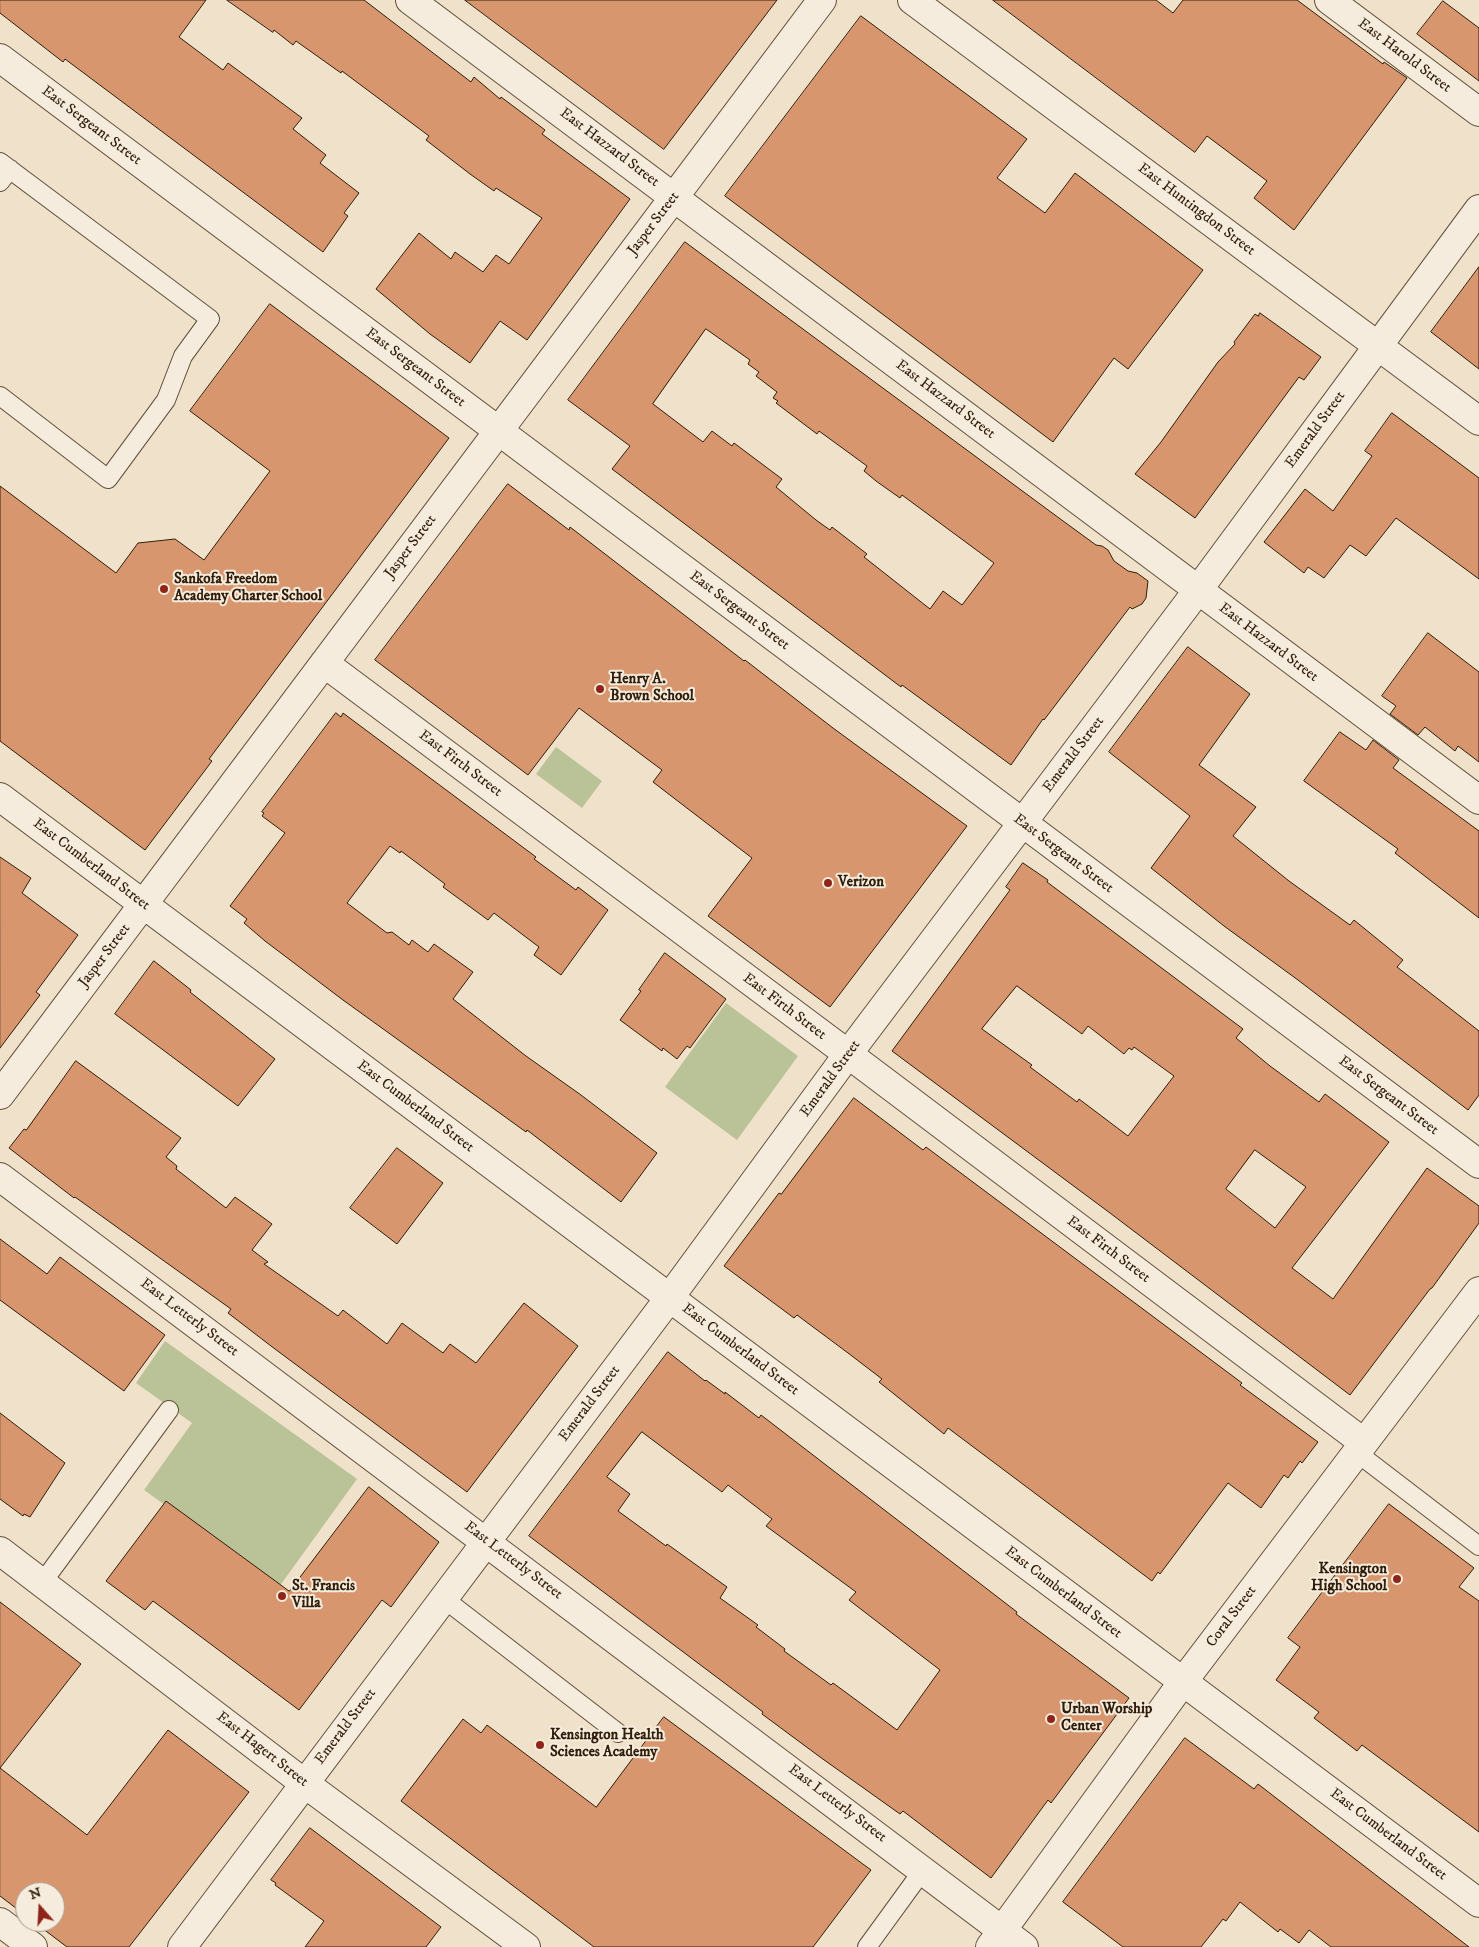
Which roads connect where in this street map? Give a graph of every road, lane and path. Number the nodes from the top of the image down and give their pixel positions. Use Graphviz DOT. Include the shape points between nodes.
graph roads {
  1 [pos="410,0"];
  2 [pos="822,0"];
  3 [pos="912,0"];
  4 [pos="1329,0"];
  5 [pos="0,58"];
  6 [pos="1479,112"];
  7 [pos="3,171"];
  8 [pos="674,197"];
  9 [pos="1479,209"];
  10 [pos="1378,346"];
  11 [pos="0,396"];
  12 [pos="1479,421"];
  13 [pos="498,430"];
  14 [pos="1198,590"];
  15 [pos="324,663"];
  16 [pos="0,797"];
  17 [pos="1479,800"];
  18 [pos="1022,824"];
  19 [pos="143,905"];
  20 [pos="848,1054"];
  21 [pos="0,1095"];
  22 [pos="1479,1164"];
  23 [pos="0,1177"];
  24 [pos="1479,1291"];
  25 [pos="670,1297"];
  26 [pos="169,1410"];
  27 [pos="1360,1447"];
  28 [pos="486,1541"];
  29 [pos="1479,1546"];
  30 [pos="0,1551"];
  31 [pos="42,1583"];
  32 [pos="443,1598"];
  33 [pos="1182,1682"];
  34 [pos="618,1733"];
  35 [pos="304,1783"];
  36 [pos="923,1870"];
  37 [pos="1479,1903"];
  38 [pos="0,1922"];
  39 [pos="997,1939"];
  40 [pos="33,1947"];
  41 [pos="182,1947"];
  42 [pos="526,1947"];
  43 [pos="867,1947"];
  44 [pos="1024,1947"];
  1 -- 8 [label="street, East Hazzard Street"];
  2 -- 8 [label="street, Jasper Street"];
  3 -- 10 [label="street, East Huntingdon Street"];
  4 -- 6 [label="street, East Harold Street"];
  5 -- 13 [label="street, East Sergeant Street"];
  7 -- 11 [label="lane" via="210,319 183,356 166,400 108,479"];
  8 -- 13 [label="street, Jasper Street"];
  8 -- 14 [label="street, East Hazzard Street"];
  9 -- 10 [label="street, Emerald Street"];
  10 -- 12 [label="street, East Huntingdon Street"];
  10 -- 14 [label="street, Emerald Street"];
  13 -- 15 [label="street, Jasper Street"];
  13 -- 18 [label="street, East Sergeant Street"];
  14 -- 17 [label="street, East Hazzard Street"];
  14 -- 18 [label="street, Emerald Street"];
  15 -- 19 [label="street, Jasper Street"];
  15 -- 20 [label="street, East Firth Street"];
  16 -- 19 [label="street, East Cumberland Street"];
  18 -- 20 [label="street, Emerald Street"];
  18 -- 22 [label="street, East Sergeant Street"];
  19 -- 21 [label="street, Jasper Street"];
  19 -- 25 [label="street, East Cumberland Street"];
  20 -- 25 [label="street, Emerald Street"];
  20 -- 27 [label="street, East Firth Street"];
  23 -- 28 [label="street, East Letterly Street"];
  24 -- 27 [label="street, Coral Street"];
  25 -- 28 [label="street, Emerald Street"];
  25 -- 33 [label="street, East Cumberland Street"];
  26 -- 31 [label="lane"];
  27 -- 29 [label="lane"];
  27 -- 33 [label="street, Coral Street"];
  28 -- 32 [label="street, Emerald Street"];
  28 -- 36 [label="street, East Letterly Street"];
  30 -- 31 [label="street, East Hagert Street"];
  31 -- 35 [label="street, East Hagert Street"];
  32 -- 34 [label="lane"];
  32 -- 35 [label="street, Emerald Street"];
  33 -- 37 [label="street, East Cumberland Street"];
  33 -- 39 [label="street, Coral Street"];
  35 -- 41 [label="street, Emerald Street"];
  35 -- 42 [label="street, East Hagert Street"];
  36 -- 39 [label="street, East Letterly Street"];
  36 -- 43 [label="lane"];
  38 -- 40 [label="street"];
  39 -- 44 [label="street, East Letterly Street"];
}
